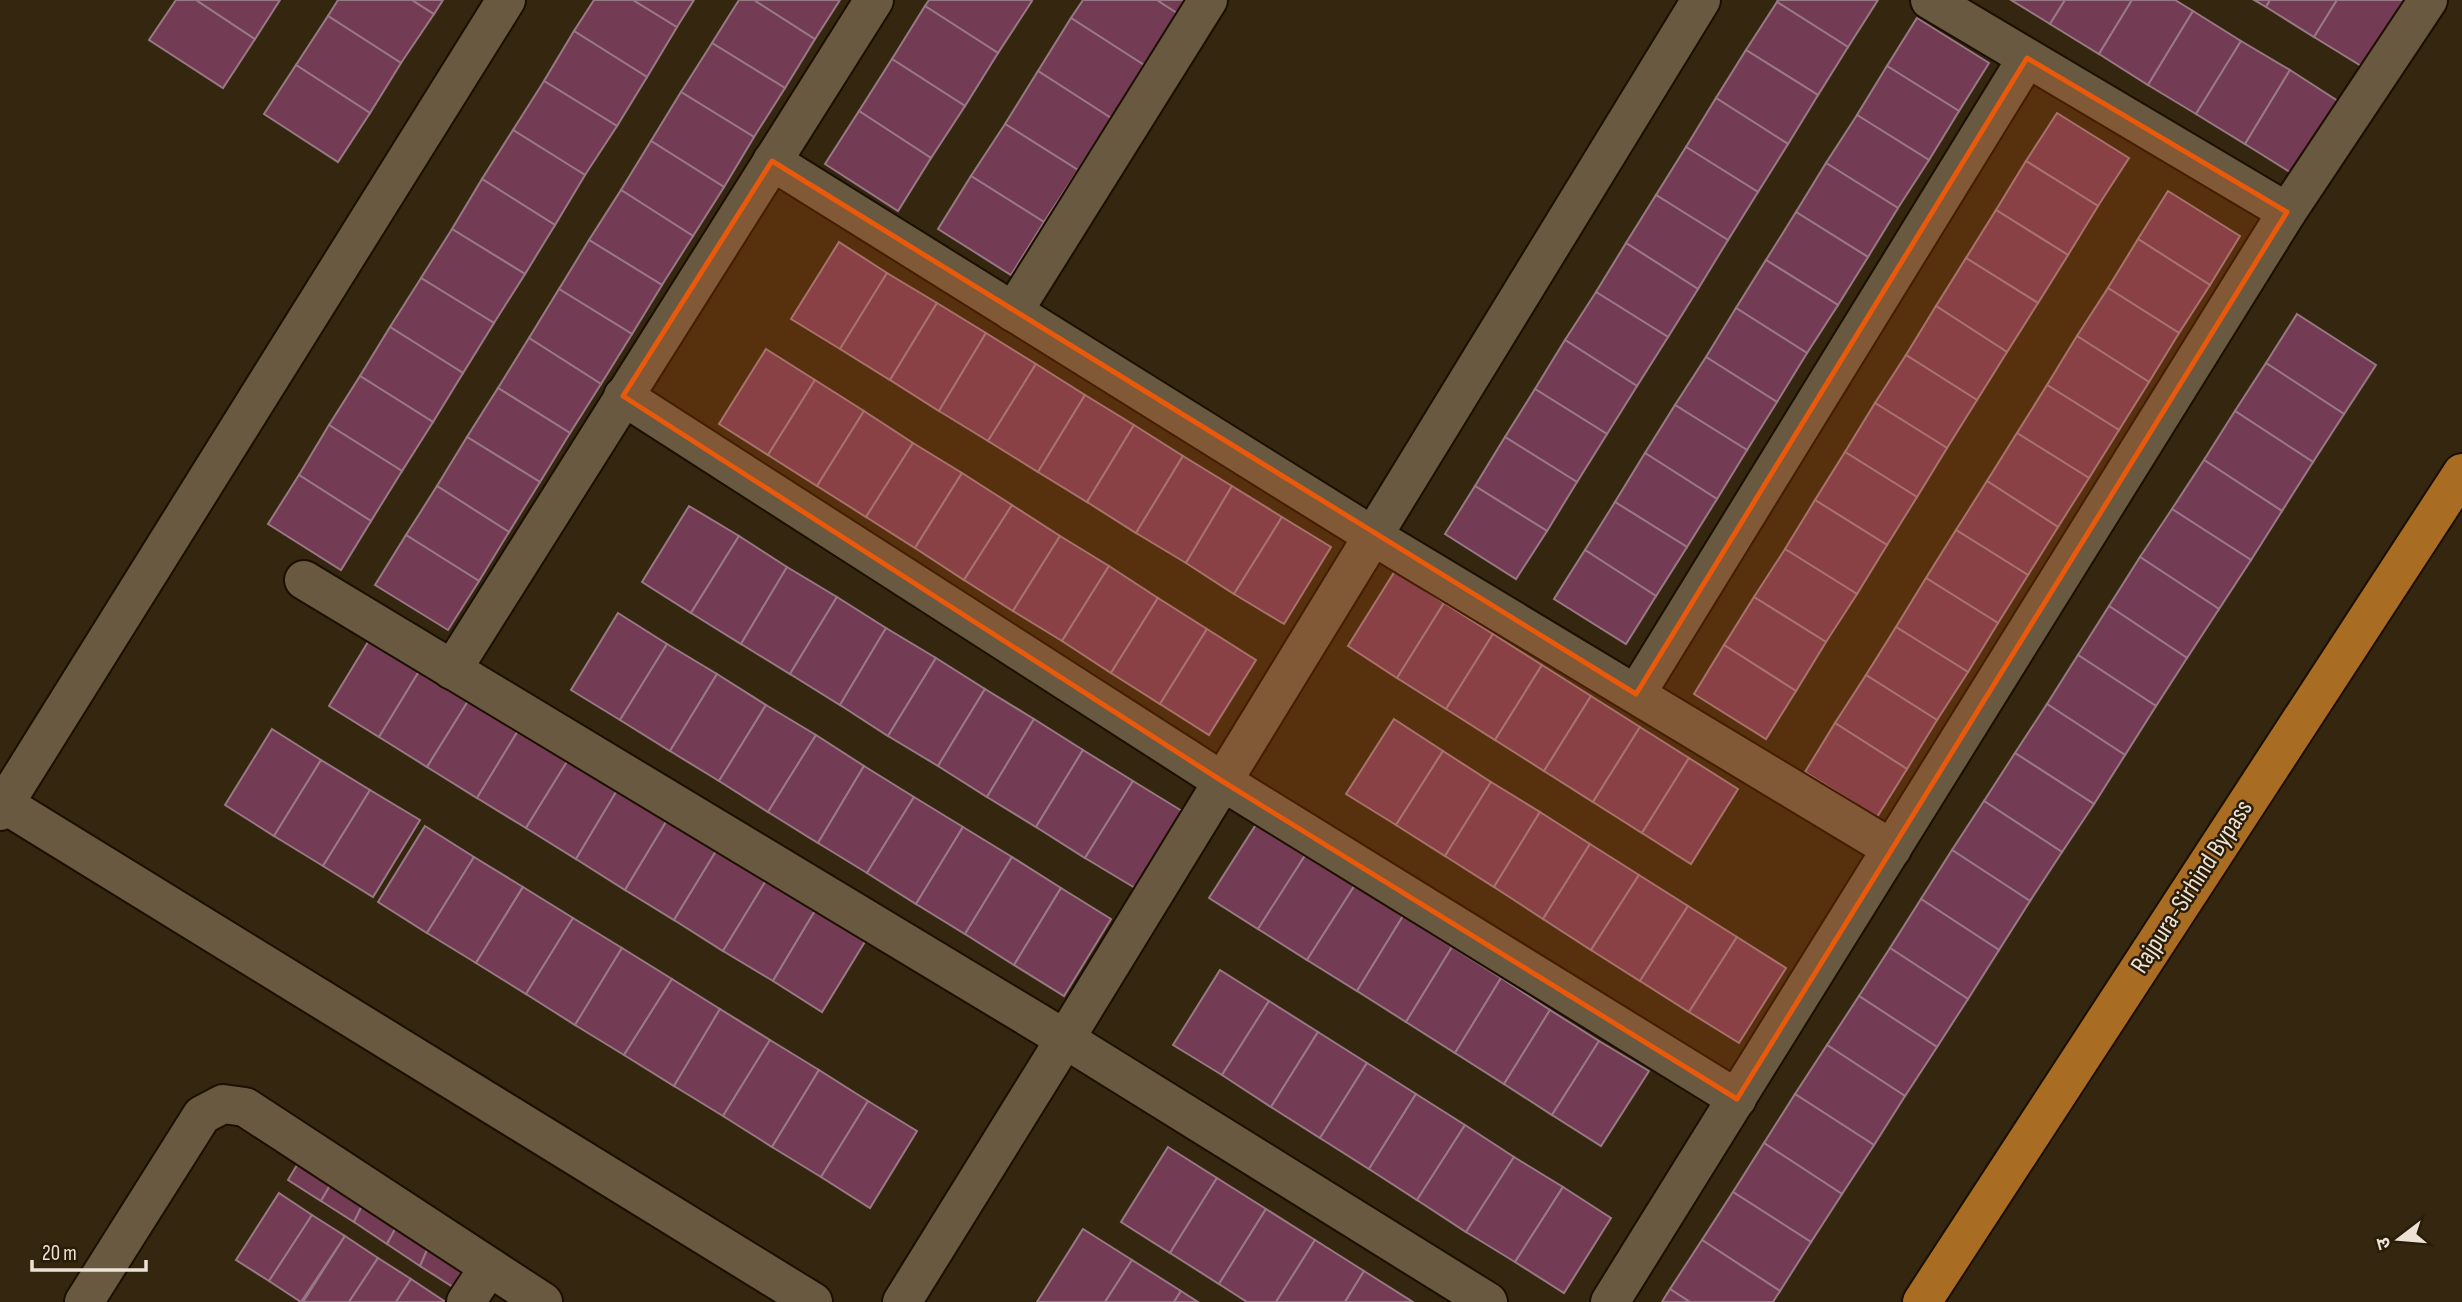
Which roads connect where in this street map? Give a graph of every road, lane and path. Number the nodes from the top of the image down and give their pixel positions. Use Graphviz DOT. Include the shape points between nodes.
graph roads {
  1 [pos="506,0"];
  2 [pos="874,0"];
  3 [pos="1208,0"];
  4 [pos="1701,0"];
  5 [pos="1930,0"];
  6 [pos="2428,0"];
  7 [pos="2027,58"];
  8 [pos="772,161"];
  9 [pos="2287,212"];
  10 [pos="1013,312"];
  11 [pos="623,396"];
  12 [pos="2462,473"];
  13 [pos="1373,536"];
  14 [pos="304,580"];
  15 [pos="452,670"];
  16 [pos="1636,694"];
  17 [pos="1222,781"];
  18 [pos="2,808"];
  19 [pos="1892,849"];
  20 [pos="1065,1039"];
  21 [pos="1737,1099"];
  22 [pos="489,1267"];
  23 [pos="84,1302"];
  24 [pos="466,1302"];
  25 [pos="543,1302"];
  26 [pos="813,1302"];
  27 [pos="902,1302"];
  28 [pos="1488,1302"];
  29 [pos="1610,1302"];
  30 [pos="1922,1302"];
  1 -- 18 [label="street"];
  2 -- 8 [label="street"];
  3 -- 10 [label="street"];
  4 -- 13 [label="street"];
  5 -- 7 [label="street"];
  6 -- 9 [label="street"];
  7 -- 9 [label="street"];
  7 -- 16 [label="street"];
  8 -- 10 [label="street"];
  8 -- 11 [label="street"];
  9 -- 19 [label="street"];
  10 -- 13 [label="street"];
  11 -- 15 [label="street"];
  11 -- 17 [label="street"];
  12 -- 30 [label="main road, Rajpura-Sirhind Bypass"];
  13 -- 16 [label="street"];
  13 -- 17 [label="street"];
  14 -- 15 [label="street"];
  15 -- 20 [label="street"];
  16 -- 19 [label="street"];
  17 -- 20 [label="street"];
  17 -- 21 [label="street"];
  18 -- 26 [label="street"];
  19 -- 21 [label="street"];
  20 -- 27 [label="street"];
  20 -- 28 [label="street"];
  21 -- 29 [label="street"];
  22 -- 23 [label="street" via="245,1107 223,1104 202,1115"];
  22 -- 24 [label="street"];
  22 -- 25 [label="street"];
}
